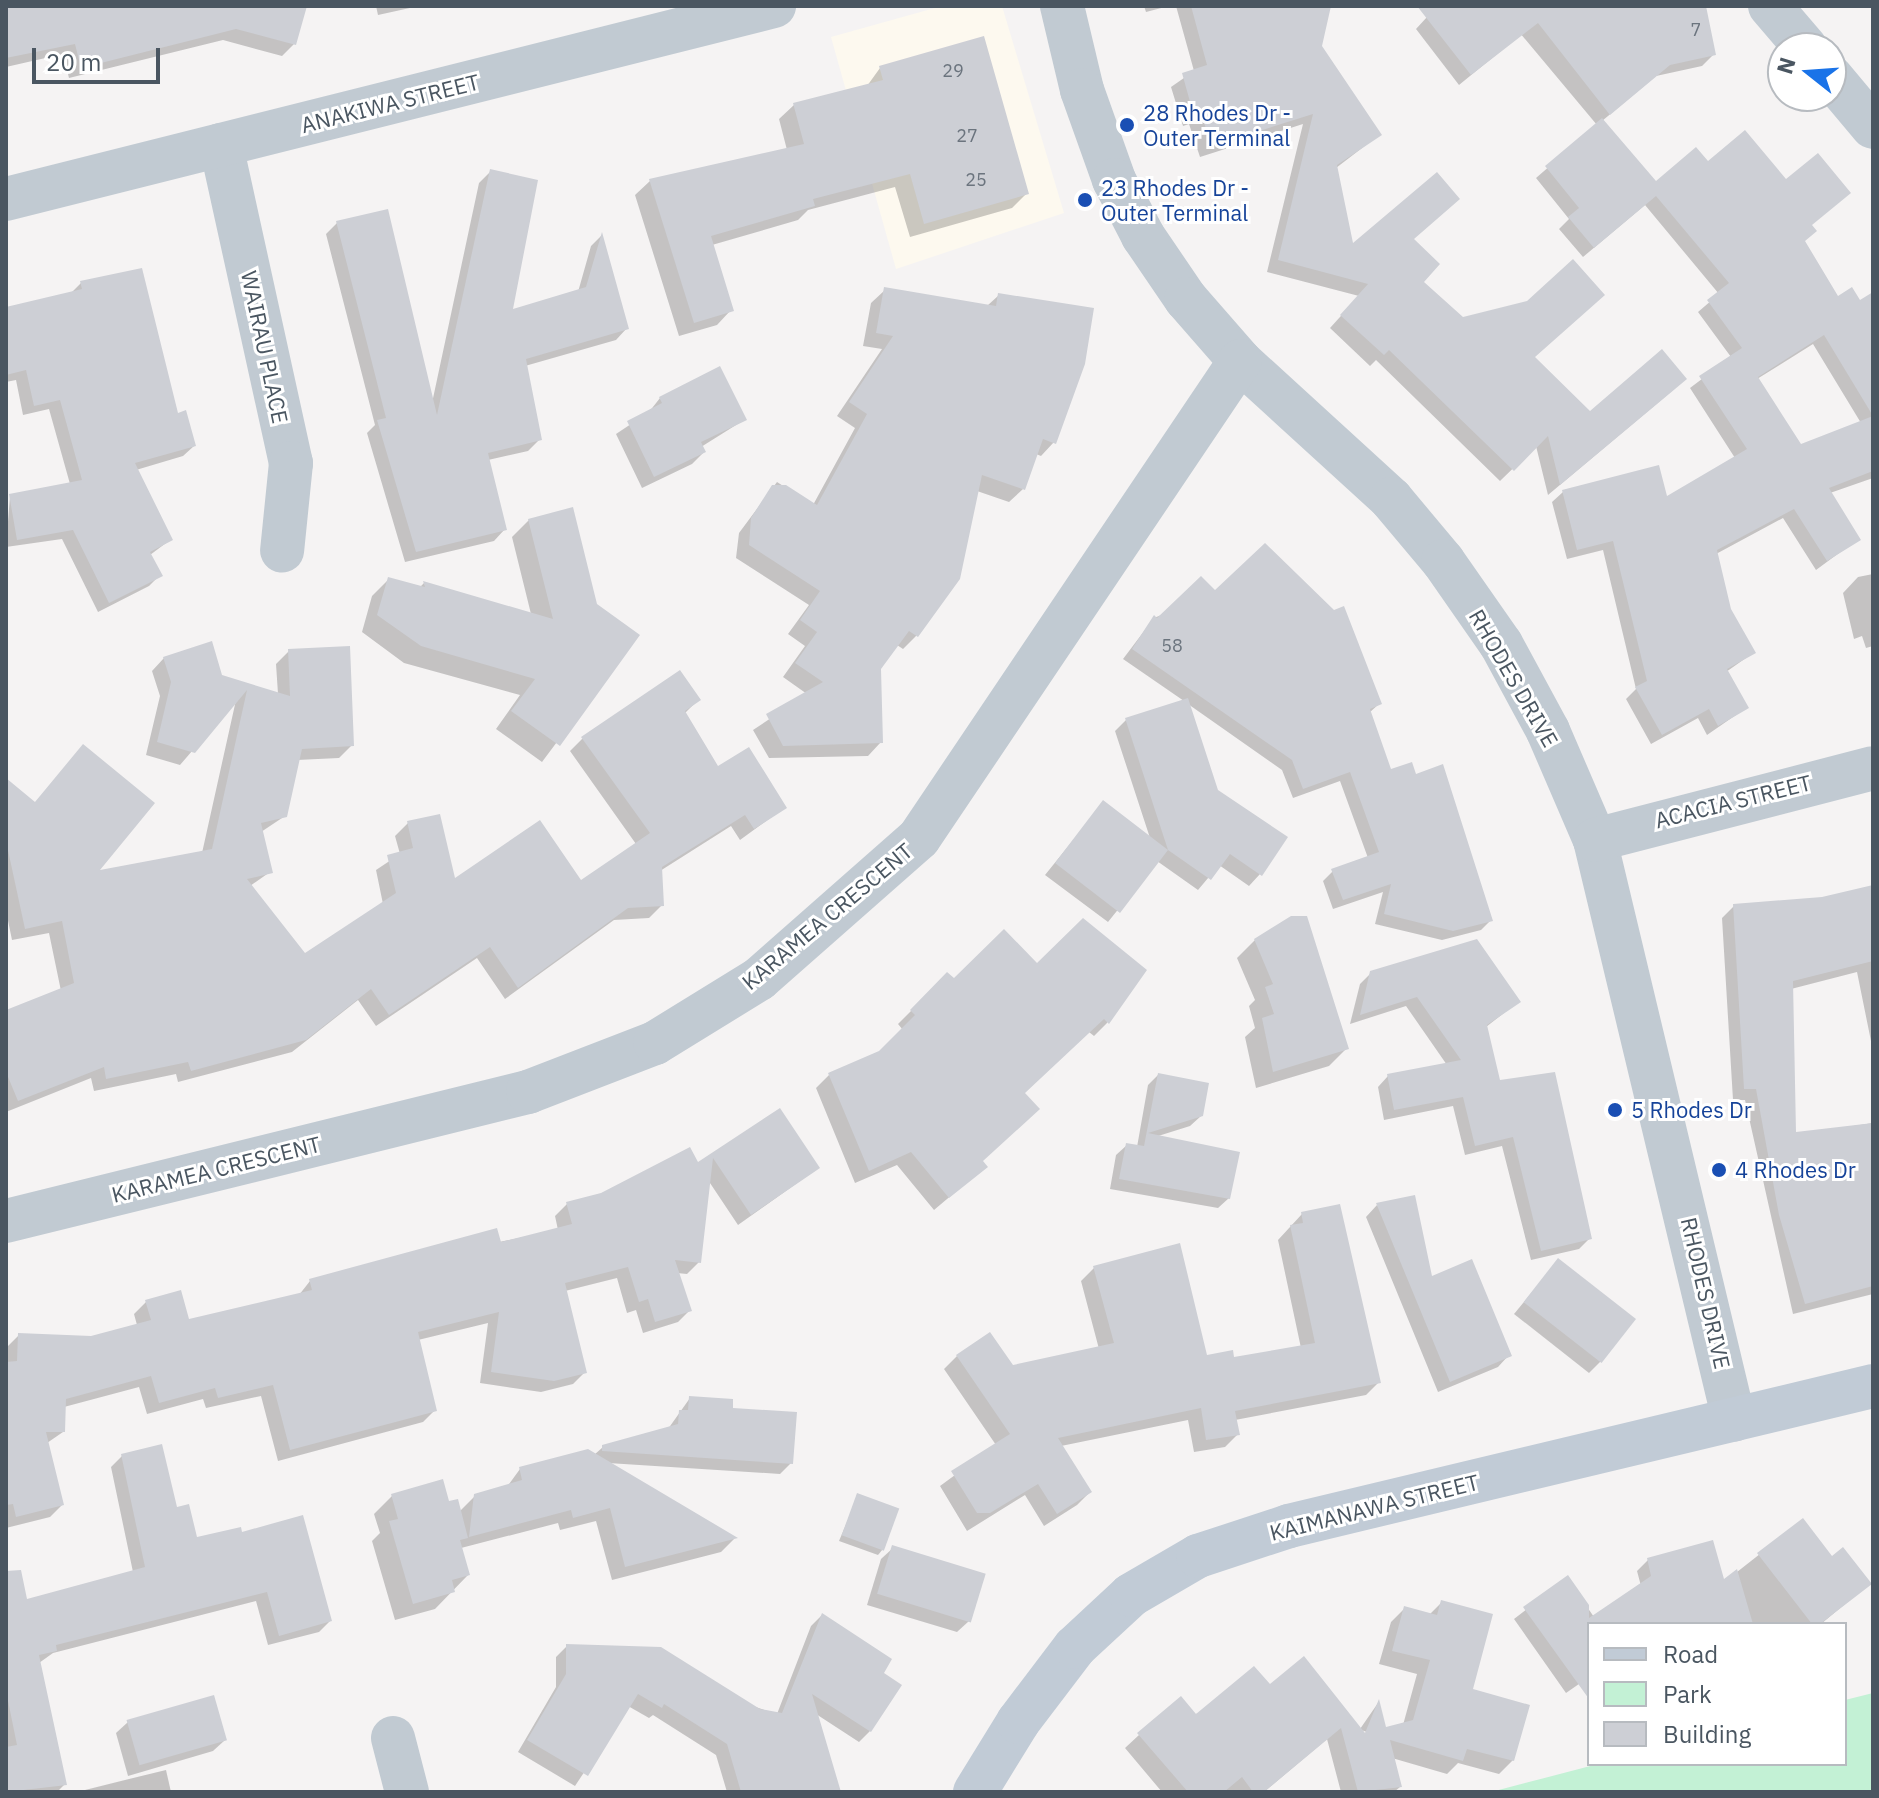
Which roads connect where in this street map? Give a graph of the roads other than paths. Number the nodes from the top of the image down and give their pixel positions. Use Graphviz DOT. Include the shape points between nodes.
graph roads {
  1 [pos="774,6"];
  2 [pos="1062,6"];
  3 [pos="1770,6"];
  4 [pos="1792,32"];
  5 [pos="1847,96"];
  6 [pos="1873,127"];
  7 [pos="221,145"];
  8 [pos="6,199"];
  9 [pos="1240,361"];
  10 [pos="282,551"];
  11 [pos="1873,768"];
  12 [pos="1595,840"];
  13 [pos="6,1221"];
  14 [pos="1873,1386"];
  15 [pos="1734,1420"];
  16 [pos="393,1738"];
  17 [pos="407,1792"];
  18 [pos="975,1792"];
  1 -- 7 [label="street, ANAKIWA STREET"];
  2 -- 9 [label="street, RHODES DRIVE" via="1082,90 1114,180 1178,286"];
  3 -- 4 [label="street"];
  5 -- 6 [label="street"];
  7 -- 8 [label="street, ANAKIWA STREET"];
  7 -- 10 [label="street, WAIRAU PLACE" via="291,463"];
  9 -- 12 [label="street, RHODES DRIVE" via="1391,499 1443,561 1507,656 1548,731"];
  9 -- 13 [label="street, KARAMEA CRESCENT" via="919,838 759,979 655,1043 528,1092"];
  11 -- 12 [label="street, ACACIA STREET"];
  12 -- 15 [label="street, RHODES DRIVE"];
  14 -- 15 [label="street, KAIMANAWA STREET"];
  15 -- 18 [label="street, KAIMANAWA STREET" via="1289,1526 1198,1556 1131,1595 1075,1647 1018,1722"];
  16 -- 17 [label="street"];
}
